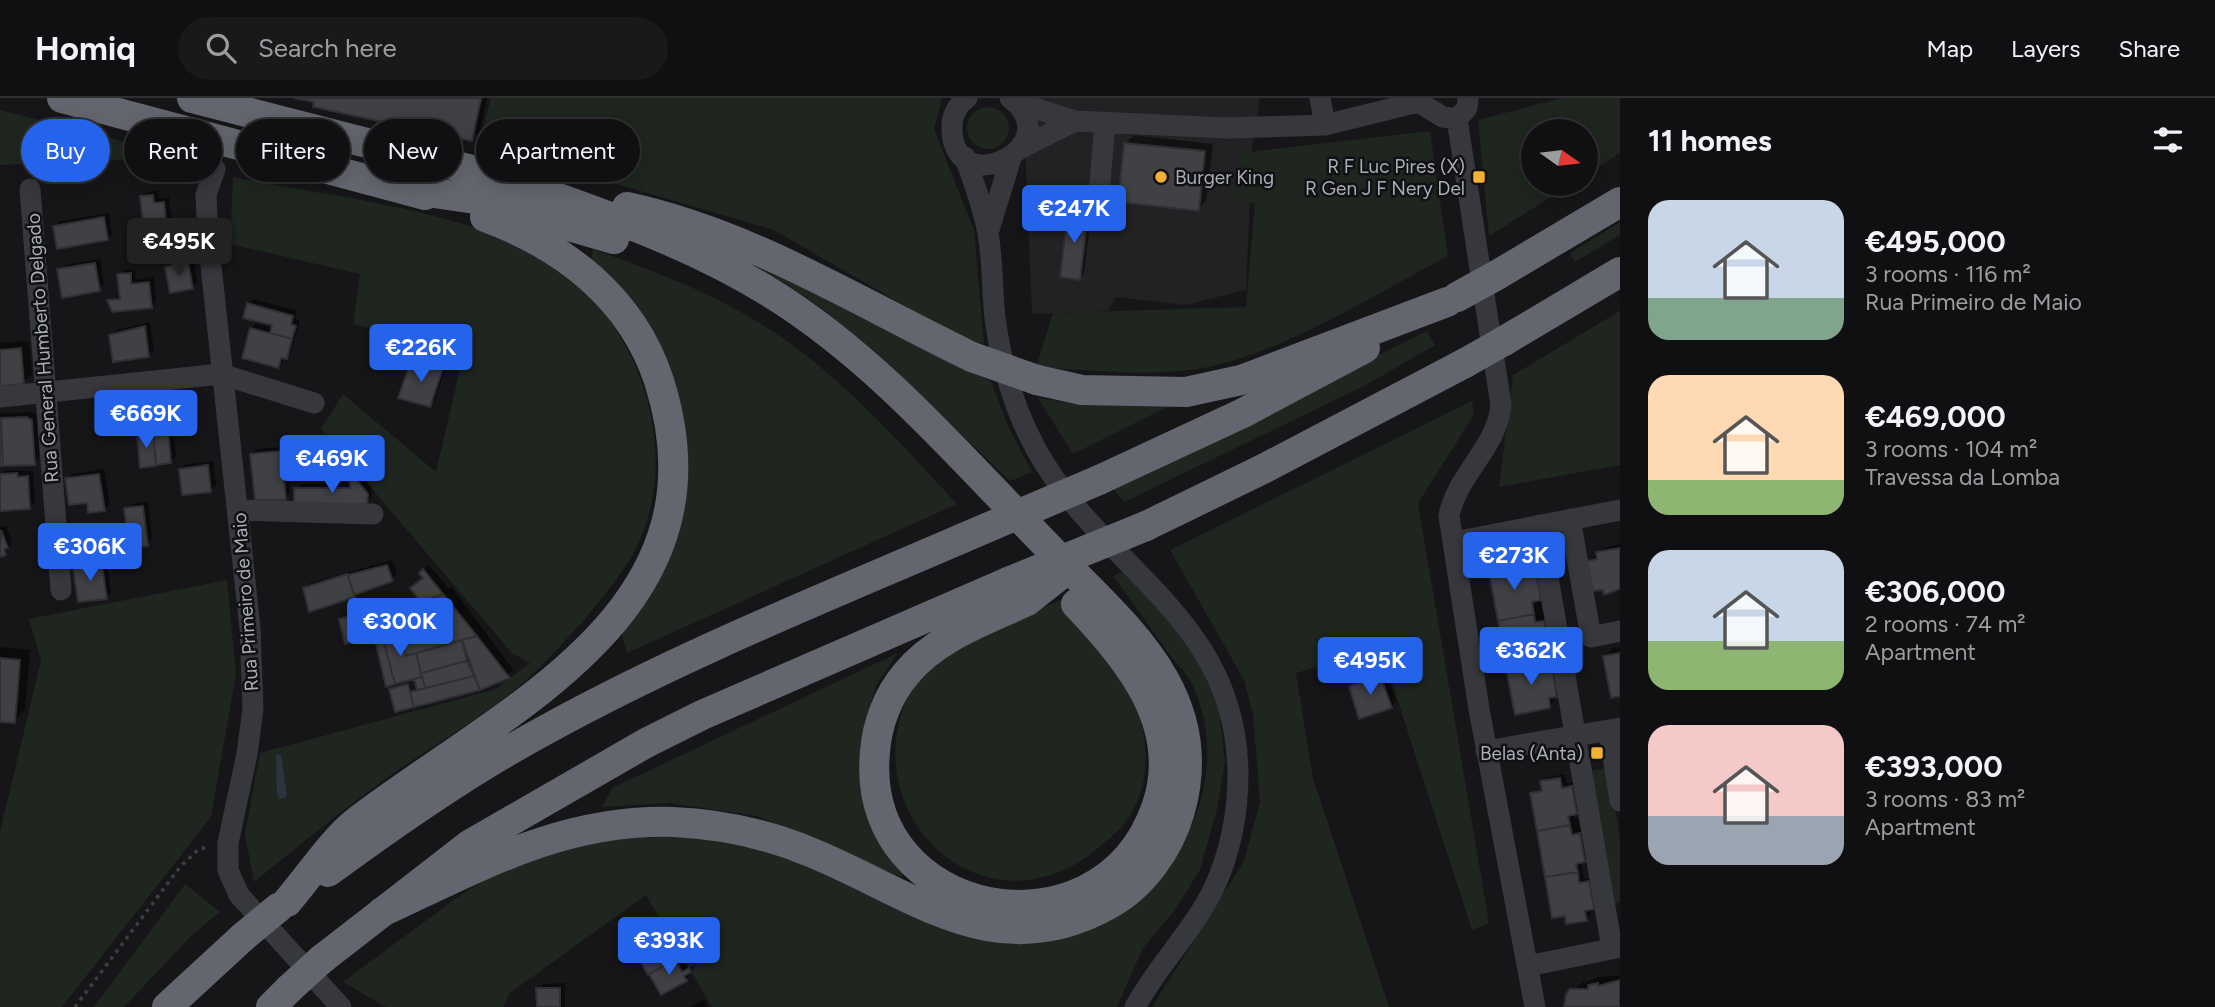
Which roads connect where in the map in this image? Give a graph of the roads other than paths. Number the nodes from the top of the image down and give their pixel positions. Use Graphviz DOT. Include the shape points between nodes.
graph roads {
  1 [pos="62,98"];
  2 [pos="192,98"];
  3 [pos="1320,98"];
  4 [pos="1469,98"];
  5 [pos="964,99"];
  6 [pos="1013,100"];
  7 [pos="1415,100"];
  8 [pos="1457,119"];
  9 [pos="1075,121"];
  10 [pos="1105,123"];
  11 [pos="1325,125"];
  12 [pos="1016,153"];
  13 [pos="965,157"];
  14 [pos="476,172"];
  15 [pos="210,182"];
  16 [pos="514,182"];
  17 [pos="516,182"];
  18 [pos="30,189"];
  19 [pos="407,189"];
  20 [pos="1620,202"];
  21 [pos="1098,207"];
  22 [pos="988,233"];
  23 [pos="1620,272"];
  24 [pos="1452,299"];
  25 [pos="221,374"];
  26 [pos="45,393"];
  27 [pos="0,397"];
  28 [pos="314,403"];
  29 [pos="238,510"];
  30 [pos="1620,510"];
  31 [pos="373,514"];
  32 [pos="1570,519"];
  33 [pos="1539,525"];
  34 [pos="1454,542"];
  35 [pos="61,590"];
  36 [pos="1017,591"];
  37 [pos="1620,631"];
  38 [pos="1614,729"];
  39 [pos="1576,736"];
  40 [pos="1486,751"];
  41 [pos="1620,801"];
  42 [pos="283,905"];
  43 [pos="382,912"];
  44 [pos="1616,948"];
  45 [pos="1528,966"];
  46 [pos="280,998"];
  47 [pos="167,1007"];
  48 [pos="341,1007"];
  49 [pos="1135,1007"];
  50 [pos="1535,1007"];
  1 -- 19 [label="highway"];
  2 -- 14 [label="highway"];
  3 -- 11 [label="street"];
  4 -- 8 [label="street"];
  5 -- 13 [label="street" via="951,124 952,137"];
  6 -- 9 [label="street"];
  6 -- 12 [label="street" via="1026,123"];
  7 -- 8 [label="street" via="1443,117"];
  7 -- 11 [label="street"];
  8 -- 34 [label="street" via="1501,405 1494,434 1451,502"];
  9 -- 10 [label="street"];
  9 -- 12 [label="street"];
  10 -- 11 [label="street" via="1227,128"];
  10 -- 21 [label="street"];
  12 -- 13 [label="street" via="988,166"];
  12 -- 22 [label="street"];
  13 -- 22 [label="street"];
  15 -- 25 [label="street, Rua Primeiro de Maio" via="205,195"];
  16 -- 43 [label="highway" via="640,227 742,276 799,312 883,381 1149,654 1182,718 1188,768 1185,792 1167,844 1133,886 1093,913 1044,928 970,924 775,840 708,824 669,822 591,827 538,841"];
  17 -- 24 [label="highway, bridge" via="673,217 813,274 972,357 1082,390 1186,392 1241,380"];
  18 -- 26 [label="street, Rua General Humberto Delgado"];
  19 -- 36 [label="highway" via="475,199 622,242 703,277 770,317 828,359 904,428 1106,637 1141,683 1163,738 1165,768 1151,824 1135,850 1093,887 1051,904 1006,906 958,894 916,865 882,810 874,763 876,734 905,674 939,644"];
  19 -- 42 [label="highway" via="537,239 604,290 636,330 657,376 671,430 671,493 655,555 604,634 517,708 354,824"];
  20 -- 24 [label="highway, bridge"];
  22 -- 49 [label="street" via="1006,371 1036,449 1075,505 1187,625 1218,678 1234,729 1238,792 1226,856 1198,916"];
  23 -- 36 [label="highway, bridge" via="1465,363"];
  24 -- 42 [label="highway, bridge" via="1320,374 1099,480 713,646 548,728 416,807"];
  25 -- 26 [label="street"];
  25 -- 28 [label="street"];
  25 -- 29 [label="street, Rua Primeiro de Maio"];
  26 -- 27 [label="street"];
  26 -- 35 [label="street, Rua General Humberto Delgado"];
  29 -- 31 [label="street"];
  29 -- 48 [label="street, Rua Primeiro de Maio" via="253,709 228,843 228,870 239,895"];
  30 -- 32 [label="street"];
  32 -- 33 [label="street"];
  32 -- 37 [label="street" via="1591,637"];
  33 -- 34 [label="street"];
  33 -- 39 [label="street"];
  34 -- 40 [label="street"];
  36 -- 43 [label="highway" via="702,715 646,743 469,845"];
  38 -- 39 [label="street"];
  38 -- 41 [label="street"];
  39 -- 40 [label="street"];
  39 -- 44 [label="street"];
  40 -- 45 [label="street"];
  42 -- 47 [label="highway, bridge"];
  43 -- 46 [label="highway, bridge"];
  44 -- 45 [label="street"];
  45 -- 50 [label="street"];
}
